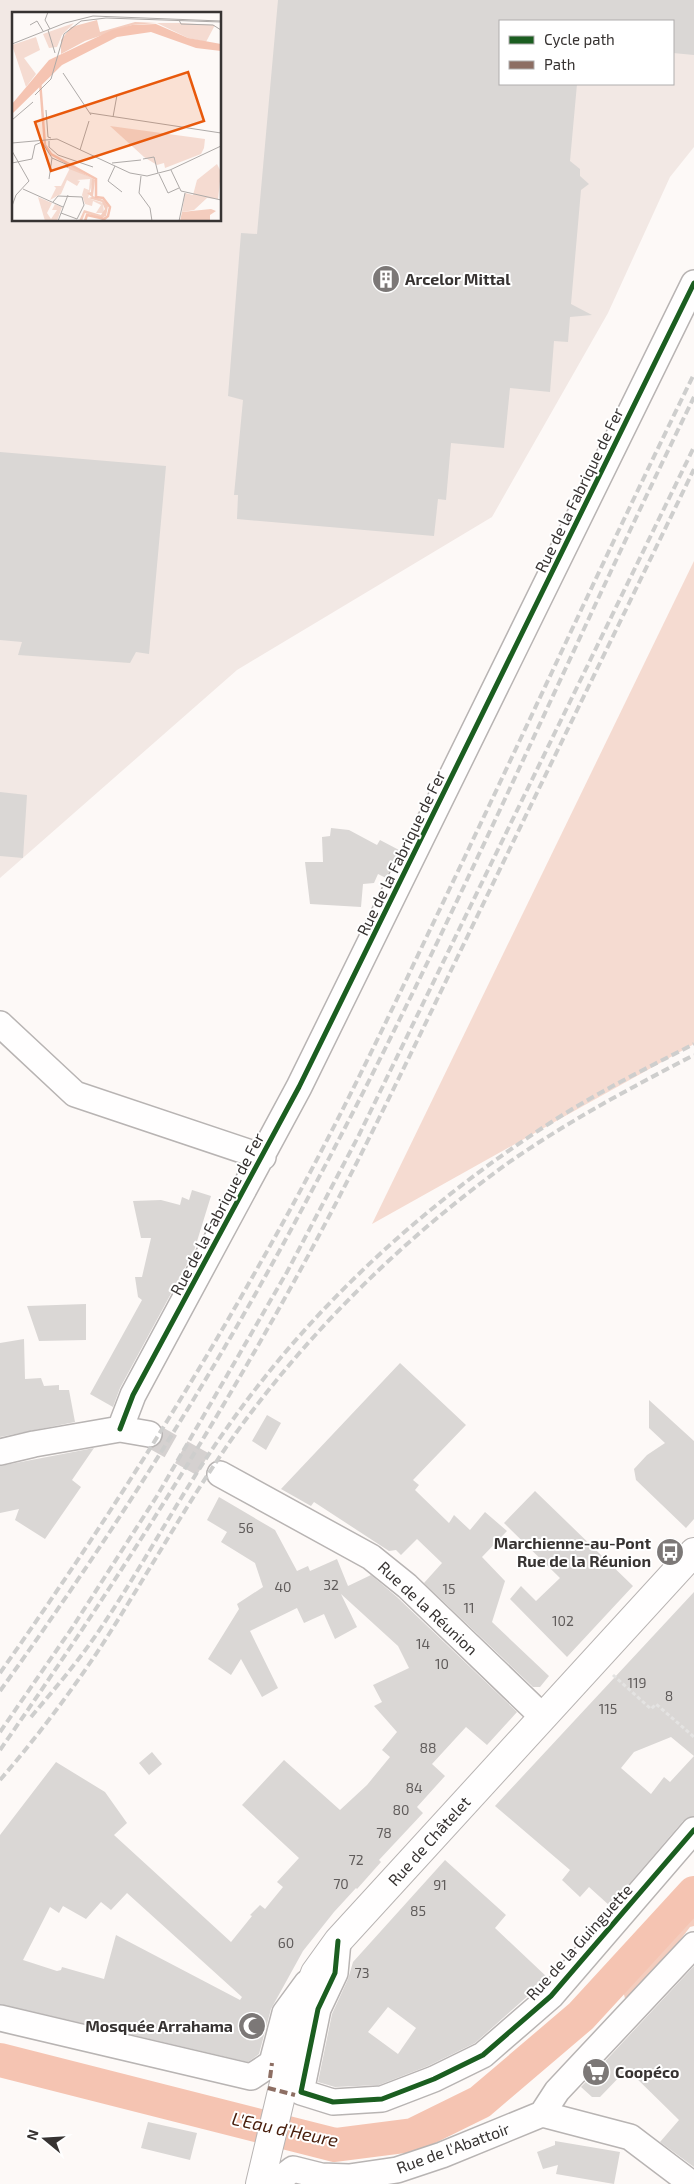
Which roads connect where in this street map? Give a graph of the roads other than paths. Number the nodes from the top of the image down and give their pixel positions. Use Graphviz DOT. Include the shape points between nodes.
graph roads {
  1 [pos="694,283"];
  2 [pos="0,1024"];
  3 [pos="263,1157"];
  4 [pos="120,1429"];
  5 [pos="149,1434"];
  6 [pos="0,1452"];
  7 [pos="220,1474"];
  8 [pos="694,1552"];
  9 [pos="543,1717"];
  10 [pos="694,1830"];
  11 [pos="338,1940"];
  12 [pos="694,1945"];
  13 [pos="315,1973"];
  14 [pos="0,2018"];
  15 [pos="290,2095"];
  16 [pos="542,2114"];
  17 [pos="260,2184"];
  18 [pos="282,2184"];
  19 [pos="692,2184"];
  1 -- 3 [label="street, Rue de la Fabrique de Fer"];
  2 -- 3 [label="street" via="75,1094"];
  3 -- 4 [label="street, Rue de la Fabrique de Fer" via="133,1395"];
  4 -- 5 [label="street"];
  4 -- 6 [label="street"];
  7 -- 9 [label="street, Rue de la Réunion" via="371,1557 406,1586"];
  8 -- 9 [label="main road, Rue de Châtelet"];
  9 -- 11 [label="main road, Rue de Châtelet"];
  10 -- 15 [label="street, Rue de la Guinguette" via="551,1996 483,2055 382,2099 334,2102"];
  11 -- 13 [label="main road, Rue de Châtelet"];
  11 -- 15 [label="street" via="335,1973 318,2009"];
  12 -- 16 [label="street" via="557,2091"];
  13 -- 14 [label="street" via="285,2013 272,2063 251,2077"];
  13 -- 15 [label="main road, Rue de Châtelet" via="296,2026"];
  15 -- 17 [label="main road, Rue de Châtelet" via="267,2152"];
  16 -- 18 [label="street, Rue de l'Abattoir" via="397,2170 350,2177 321,2176 293,2169 284,2176"];
  16 -- 19 [label="street" via="630,2137"];
}
